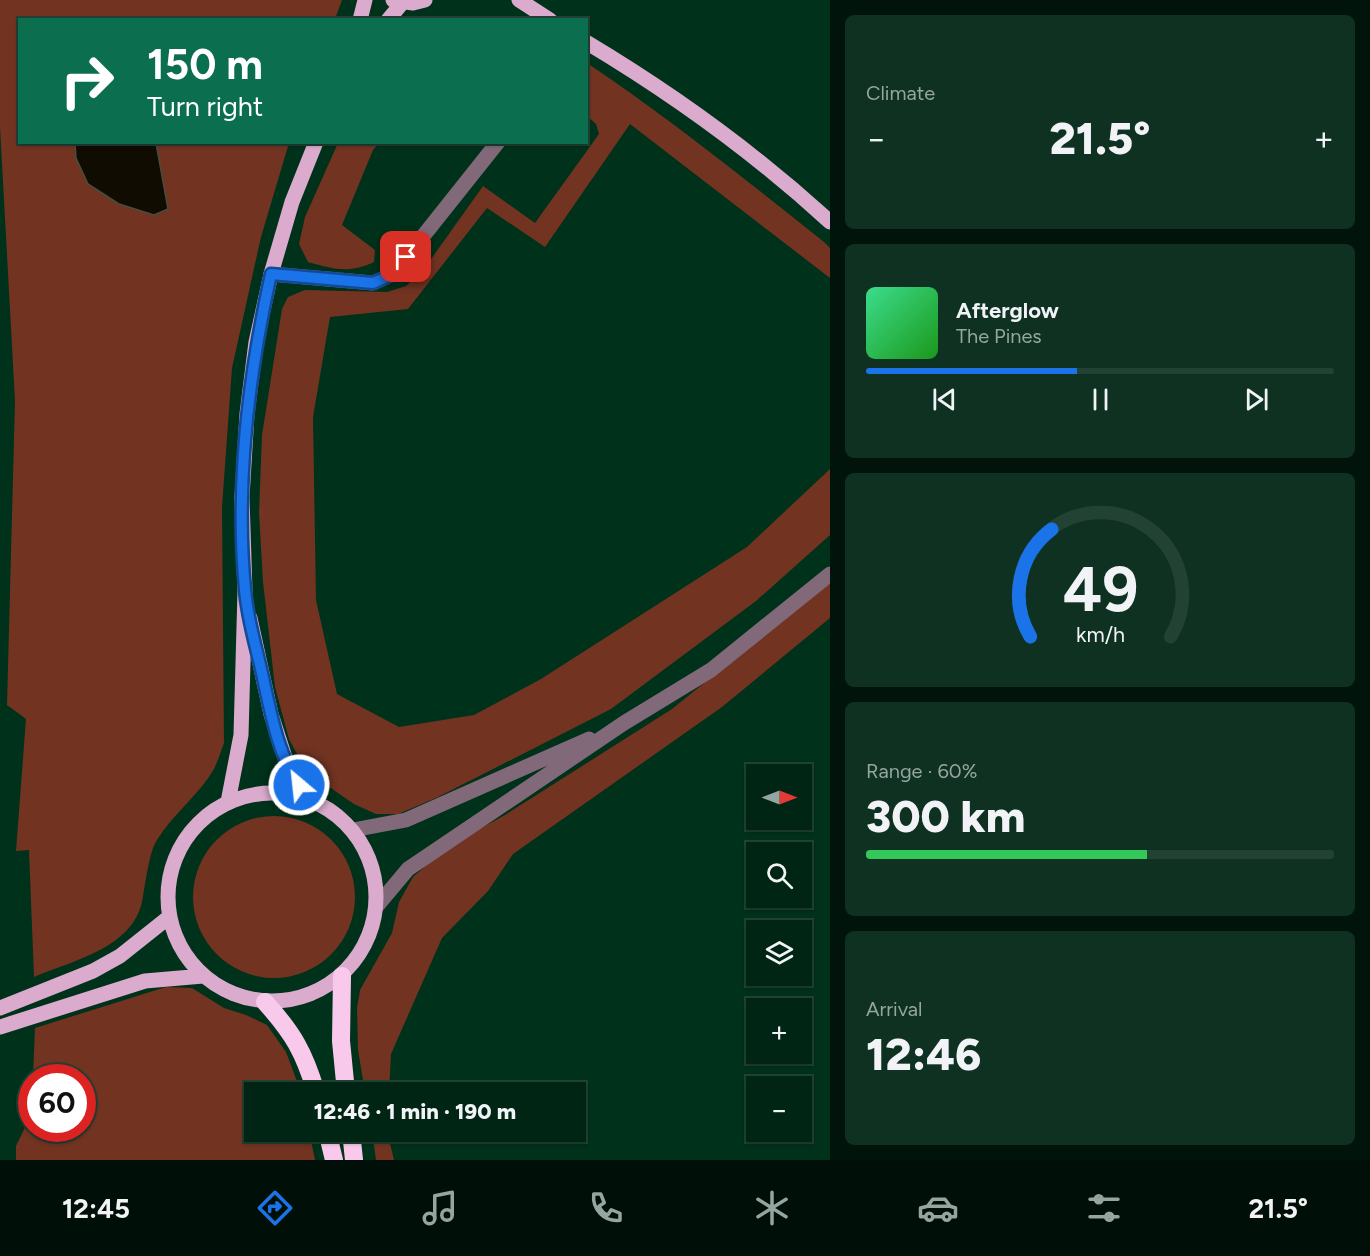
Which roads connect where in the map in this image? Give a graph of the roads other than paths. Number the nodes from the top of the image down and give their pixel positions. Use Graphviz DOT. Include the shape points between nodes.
graph roads {
  1 [pos="365,0"];
  2 [pos="424,0"];
  3 [pos="432,0"];
  4 [pos="515,0"];
  5 [pos="398,1"];
  6 [pos="360,18"];
  7 [pos="389,18"];
  8 [pos="546,18"];
  9 [pos="588,43"];
  10 [pos="315,144"];
  11 [pos="496,144"];
  12 [pos="830,222"];
  13 [pos="271,274"];
  14 [pos="830,574"];
  15 [pos="245,591"];
  16 [pos="624,723"];
  17 [pos="309,799"];
  18 [pos="228,802"];
  19 [pos="353,830"];
  20 [pos="377,906"];
  21 [pos="169,917"];
  22 [pos="203,976"];
  23 [pos="342,976"];
  24 [pos="265,1002"];
  25 [pos="0,1008"];
  26 [pos="0,1027"];
  27 [pos="313,1082"];
  28 [pos="345,1082"];
  29 [pos="330,1142"];
  30 [pos="352,1142"];
  31 [pos="334,1160"];
  32 [pos="354,1160"];
  1 -- 6 [label="main road"];
  2 -- 3 [label="main road"];
  2 -- 5 [label="main road"];
  4 -- 8 [label="main road"];
  5 -- 7 [label="main road"];
  9 -- 12 [label="main road" via="729,137"];
  10 -- 13 [label="main road" via="292,202"];
  11 -- 13 [label="street" via="393,274 373,283"];
  13 -- 15 [label="main road" via="256,342 247,414 242,497"];
  14 -- 16 [label="street" via="711,670"];
  15 -- 17 [label="main road" via="271,714 289,770"];
  15 -- 18 [label="main road" via="241,735"];
  16 -- 19 [label="street" via="406,820"];
  16 -- 20 [label="street" via="408,869"];
  17 -- 18 [label="main road" via="273,793"];
  17 -- 19 [label="main road" via="333,812"];
  18 -- 21 [label="main road" via="200,821 179,849 168,882"];
  19 -- 20 [label="main road" via="372,866"];
  20 -- 23 [label="main road" via="360,956"];
  21 -- 22 [label="main road" via="181,949"];
  21 -- 25 [label="main road" via="120,956"];
  22 -- 24 [label="main road" via="231,994"];
  22 -- 26 [label="main road" via="138,982"];
  23 -- 24 [label="main road" via="319,992 292,1001"];
  23 -- 28 [label="highway"];
  24 -- 27 [label="highway" via="286,1025 306,1060"];
  29 -- 31 [label="highway"];
  30 -- 32 [label="highway"];
}
